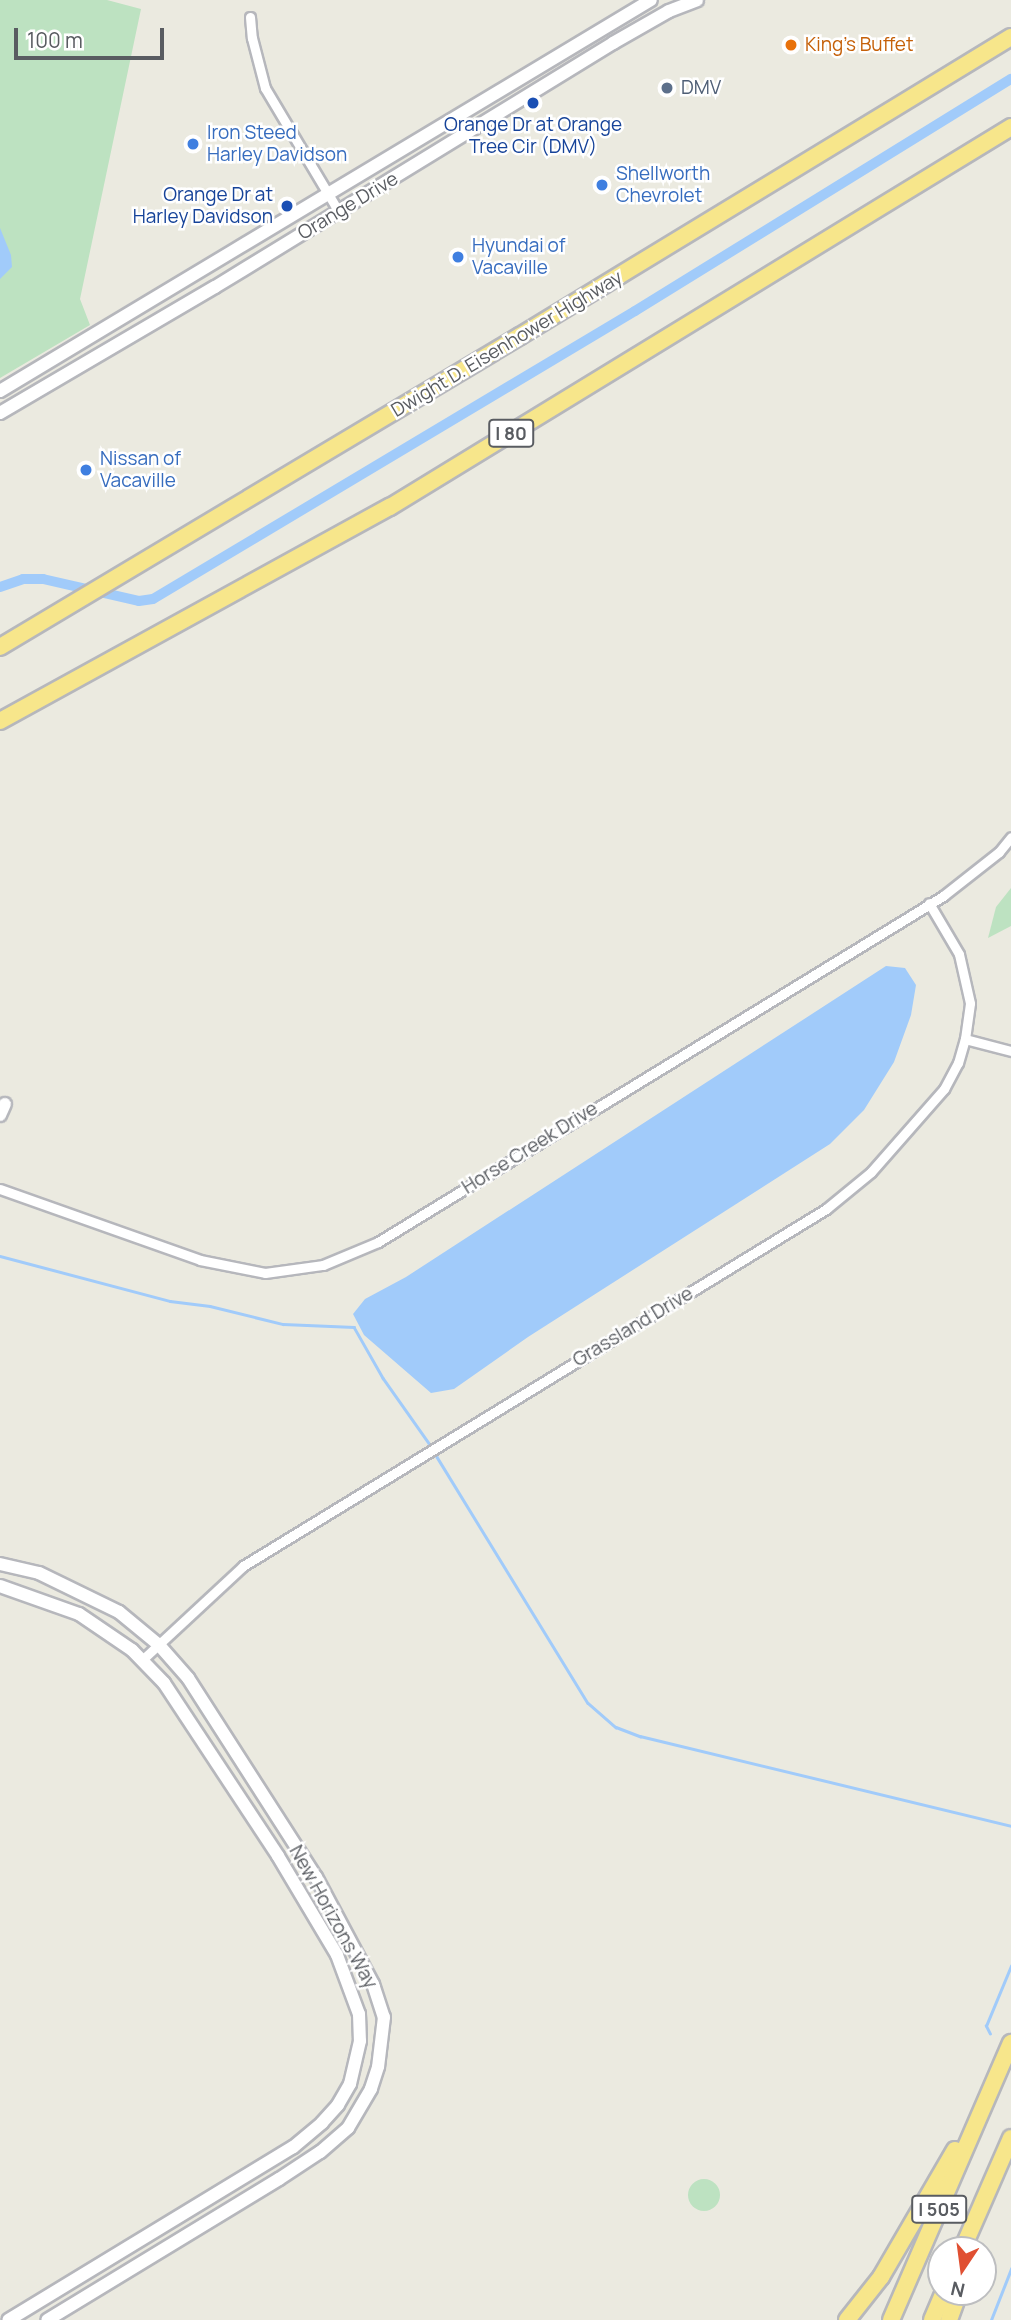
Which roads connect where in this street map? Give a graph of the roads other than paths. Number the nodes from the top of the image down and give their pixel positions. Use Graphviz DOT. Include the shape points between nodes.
graph roads {
  1 [pos="651,0"];
  2 [pos="697,0"];
  3 [pos="250,17"];
  4 [pos="1011,37"];
  5 [pos="1011,127"];
  6 [pos="329,195"];
  7 [pos="339,212"];
  8 [pos="0,391"];
  9 [pos="0,413"];
  10 [pos="0,647"];
  11 [pos="0,721"];
  12 [pos="1011,837"];
  13 [pos="929,903"];
  14 [pos="965,1039"];
  15 [pos="1011,1051"];
  16 [pos="0,1189"];
  17 [pos="0,1564"];
  18 [pos="0,1586"];
  19 [pos="159,1645"];
  20 [pos="142,1660"];
  21 [pos="1011,2043"];
  22 [pos="987,2097"];
  23 [pos="1011,2138"];
  24 [pos="1011,2148"];
  25 [pos="968,2236"];
  26 [pos="979,2236"];
  27 [pos="8,2320"];
  28 [pos="47,2320"];
  29 [pos="848,2320"];
  30 [pos="891,2320"];
  1 -- 6 [label="street, Orange Drive"];
  2 -- 7 [label="street, Orange Drive" via="612,43"];
  3 -- 6 [label="street" via="265,88"];
  4 -- 10 [label="highway, Dwight D. Eisenhower Highway"];
  5 -- 11 [label="highway, I 80" via="379,513"];
  6 -- 7 [label="street"];
  6 -- 8 [label="street, Orange Drive"];
  7 -- 9 [label="street, Orange Drive"];
  12 -- 13 [label="street, Horse Creek Drive" via="969,879"];
  13 -- 14 [label="street, Grassland Drive" via="959,954 970,1003"];
  13 -- 16 [label="street, Horse Creek Drive" via="378,1242 323,1265 265,1273 200,1260"];
  14 -- 15 [label="street"];
  14 -- 19 [label="street, Grassland Drive" via="944,1089 871,1172 826,1209 243,1566"];
  17 -- 19 [label="street, New Horizons Way" via="39,1573 89,1595 119,1612"];
  18 -- 20 [label="street, New Horizons Way" via="79,1614"];
  19 -- 20 [label="street, Grassland Drive"];
  19 -- 28 [label="street, New Horizons Way" via="188,1678 316,1877 373,1984 384,2017 382,2044 371,2089 348,2128 320,2152"];
  20 -- 27 [label="street, New Horizons Way" via="164,1683 207,1747 337,1955 359,2014 356,2064 338,2105 293,2147"];
  21 -- 22 [label="highway, I 505"];
  22 -- 29 [label="highway" via="881,2277"];
  22 -- 30 [label="highway, I 505"];
  23 -- 25 [label="highway, I 505"];
  24 -- 26 [label="highway"];
}
